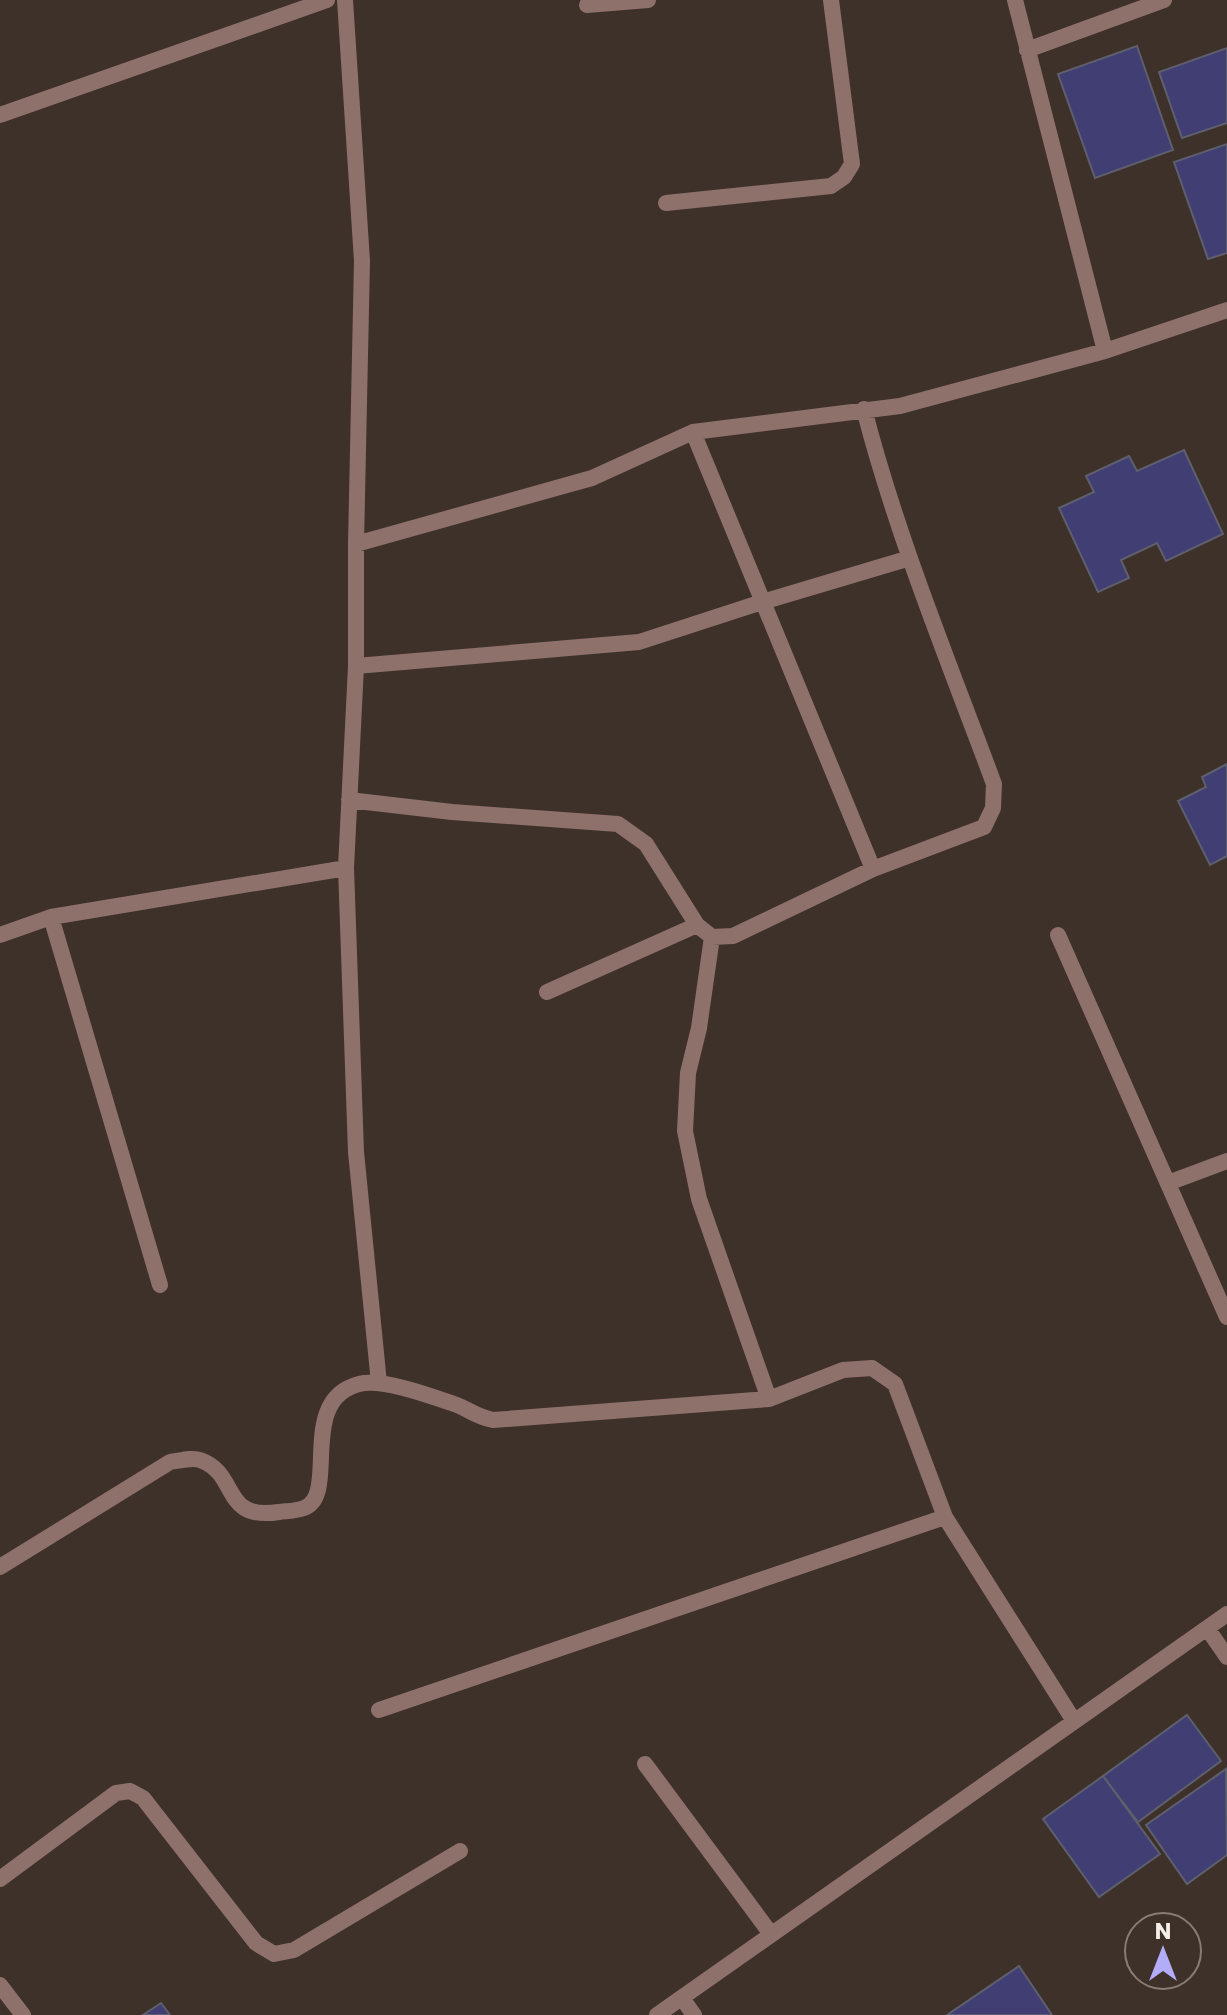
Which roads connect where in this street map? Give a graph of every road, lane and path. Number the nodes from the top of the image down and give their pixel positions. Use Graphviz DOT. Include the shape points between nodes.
graph roads {
  1 [pos="327,0"];
  2 [pos="345,0"];
  3 [pos="648,0"];
  4 [pos="831,0"];
  5 [pos="1015,0"];
  6 [pos="1164,0"];
  7 [pos="587,5"];
  8 [pos="1027,50"];
  9 [pos="0,115"];
  10 [pos="666,203"];
  11 [pos="1227,310"];
  12 [pos="1105,351"];
  13 [pos="864,409"];
  14 [pos="693,432"];
  15 [pos="356,544"];
  16 [pos="910,558"];
  17 [pos="762,602"];
  18 [pos="356,666"];
  19 [pos="349,800"];
  20 [pos="346,868"];
  21 [pos="873,869"];
  22 [pos="51,917"];
  23 [pos="697,925"];
  24 [pos="0,935"];
  25 [pos="1058,935"];
  26 [pos="712,937"];
  27 [pos="547,992"];
  28 [pos="1227,1161"];
  29 [pos="1168,1183"];
  30 [pos="160,1285"];
  31 [pos="1227,1317"];
  32 [pos="379,1383"];
  33 [pos="769,1399"];
  34 [pos="945,1517"];
  35 [pos="2,1562"];
  36 [pos="1227,1614"];
  37 [pos="1207,1628"];
  38 [pos="1227,1657"];
  39 [pos="379,1710"];
  40 [pos="1074,1721"];
  41 [pos="645,1764"];
  42 [pos="460,1851"];
  43 [pos="0,1879"];
  44 [pos="771,1934"];
  45 [pos="0,1985"];
  46 [pos="682,1998"];
  47 [pos="23,2015"];
  48 [pos="657,2015"];
  49 [pos="694,2015"];
  1 -- 9 [label="street"];
  2 -- 15 [label="street" via="362,261"];
  3 -- 7 [label="street"];
  4 -- 10 [label="street" via="852,164 844,177 831,186"];
  5 -- 8 [label="street"];
  6 -- 8 [label="street"];
  8 -- 12 [label="street"];
  11 -- 12 [label="street"];
  12 -- 13 [label="street" via="900,406"];
  13 -- 14 [label="street"];
  13 -- 16 [label="street"];
  14 -- 15 [label="street" via="592,478"];
  14 -- 17 [label="street"];
  15 -- 18 [label="street"];
  16 -- 17 [label="street"];
  16 -- 21 [label="street" via="994,784 993,808 984,827"];
  17 -- 18 [label="street" via="639,642"];
  17 -- 21 [label="street"];
  18 -- 19 [label="street"];
  19 -- 20 [label="street"];
  19 -- 23 [label="street" via="618,824 646,844"];
  20 -- 22 [label="street"];
  20 -- 32 [label="street" via="356,1152"];
  21 -- 26 [label="street" via="733,936"];
  22 -- 24 [label="street"];
  22 -- 30 [label="street"];
  23 -- 26 [label="street"];
  23 -- 27 [label="street"];
  25 -- 29 [label="street"];
  26 -- 33 [label="street" via="688,1073 685,1131 699,1199"];
  28 -- 29 [label="street"];
  29 -- 31 [label="street"];
  32 -- 33 [label="street" via="493,1420"];
  32 -- 35 [label="street" via="357,1384 333,1399 324,1418 318,1488 306,1508 248,1511 237,1503 216,1468 197,1458 170,1462"];
  33 -- 34 [label="street" via="843,1370 872,1368 895,1384"];
  34 -- 39 [label="street"];
  34 -- 40 [label="street"];
  36 -- 37 [label="street"];
  37 -- 38 [label="street"];
  37 -- 40 [label="street"];
  40 -- 44 [label="street"];
  41 -- 44 [label="street"];
  42 -- 43 [label="street" via="294,1950 274,1954 256,1943 143,1798 130,1791 116,1793"];
  44 -- 46 [label="street"];
  45 -- 47 [label="street"];
  46 -- 48 [label="street"];
  46 -- 49 [label="street"];
}
